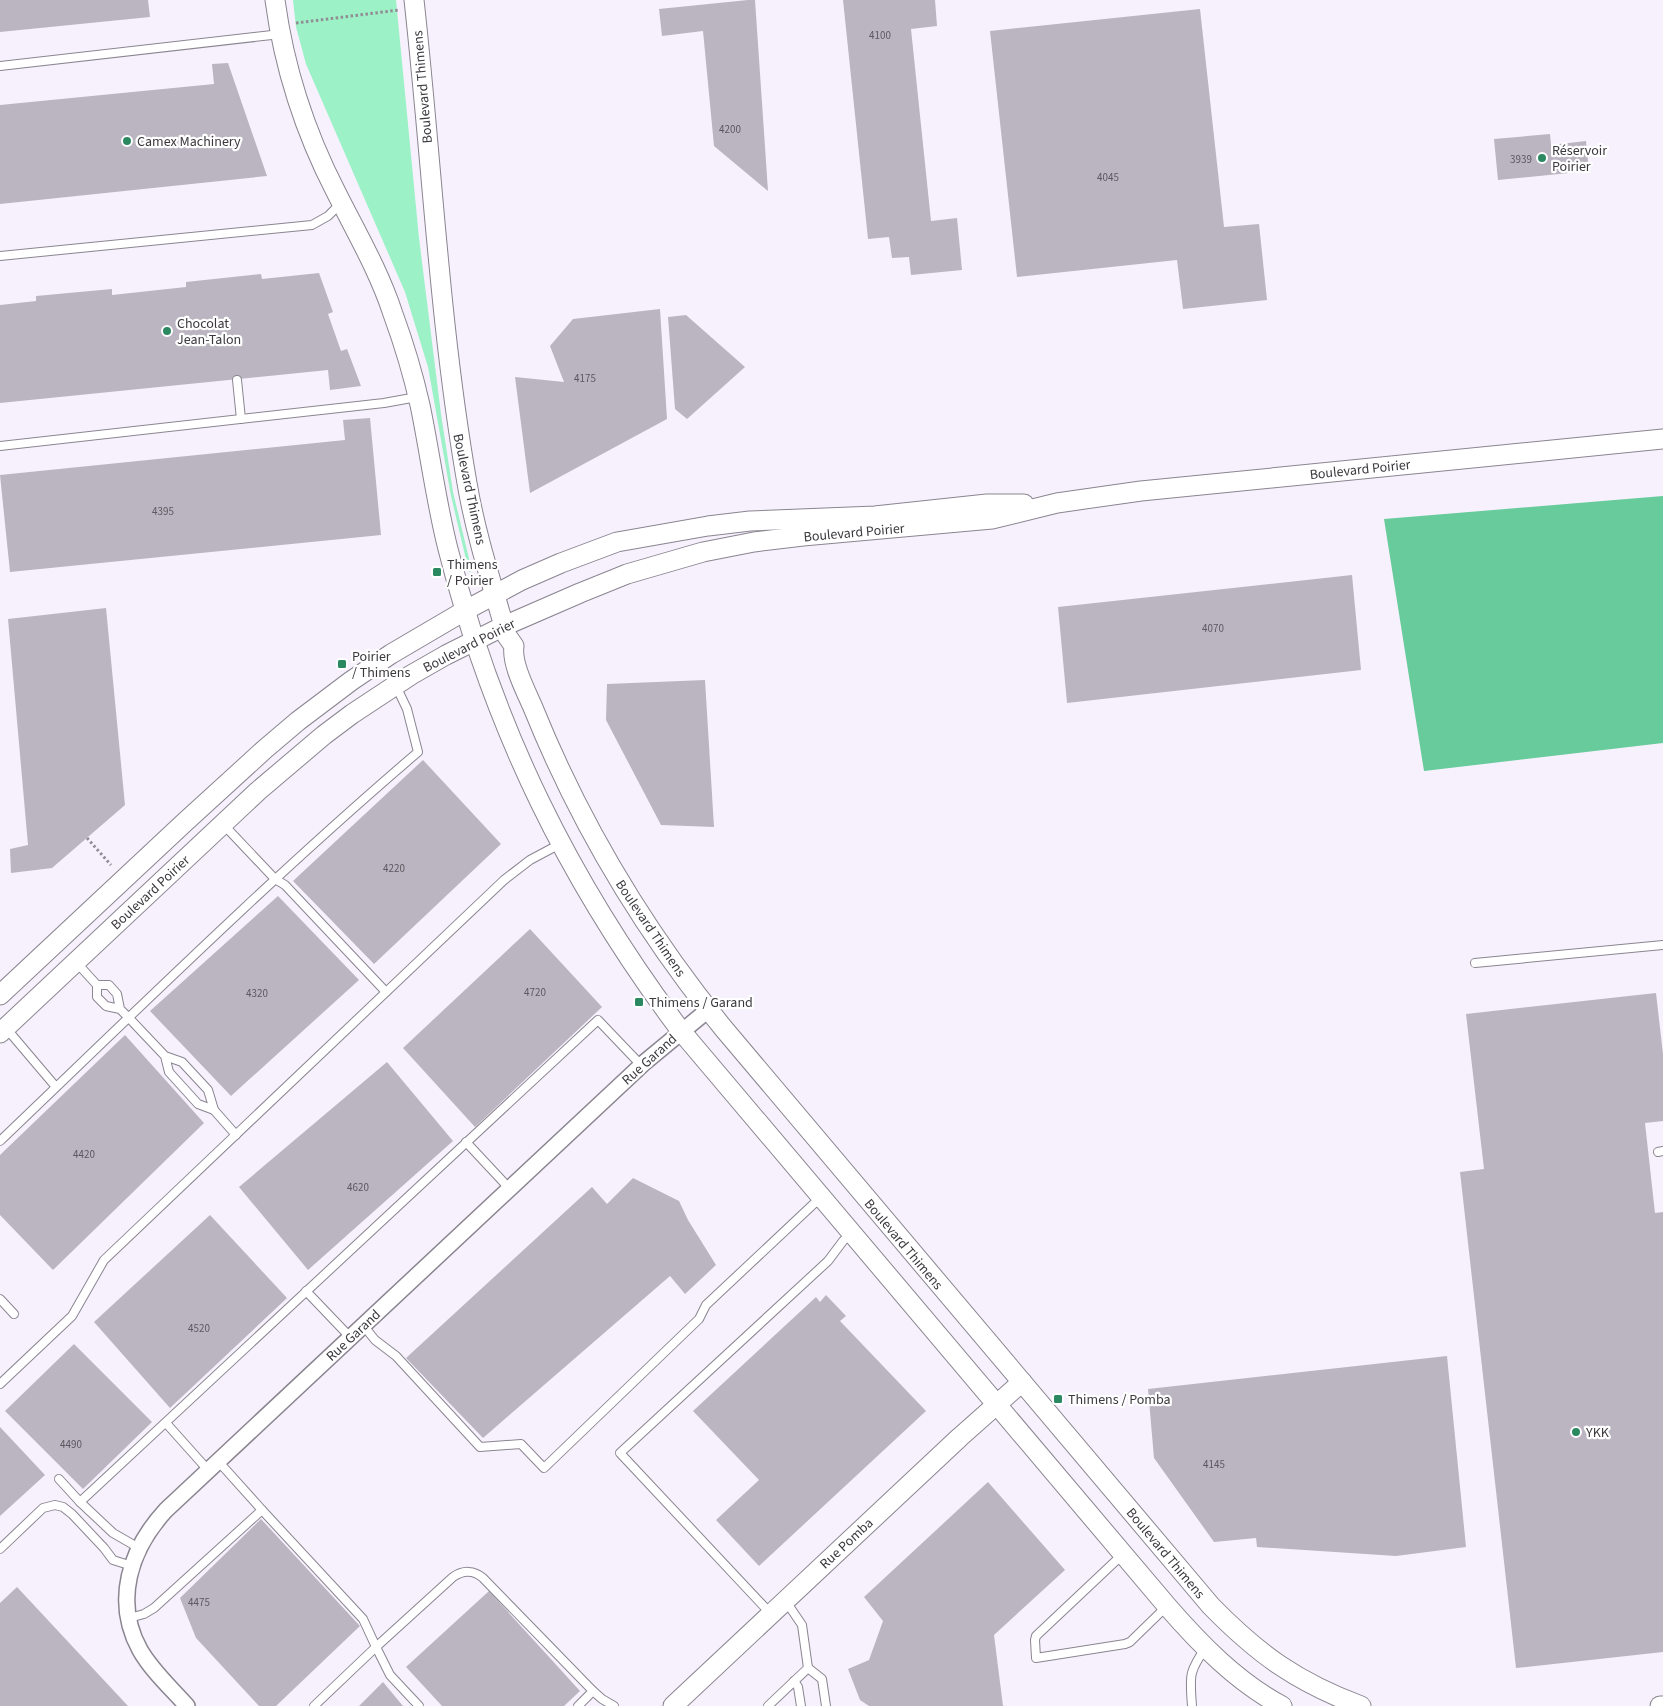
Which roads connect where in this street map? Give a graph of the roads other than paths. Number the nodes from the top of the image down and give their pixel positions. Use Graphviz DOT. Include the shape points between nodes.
graph roads {
  1 [pos="275,0"];
  2 [pos="408,5"];
  3 [pos="286,29"];
  4 [pos="0,66"];
  5 [pos="341,203"];
  6 [pos="0,256"];
  7 [pos="237,380"];
  8 [pos="418,397"];
  9 [pos="241,419"];
  10 [pos="1663,438"];
  11 [pos="0,446"];
  12 [pos="1057,503"];
  13 [pos="495,594"];
  14 [pos="466,610"];
  15 [pos="504,626"];
  16 [pos="475,640"];
  17 [pos="395,685"];
  18 [pos="223,824"];
  19 [pos="560,844"];
  20 [pos="275,878"];
  21 [pos="1663,945"];
  22 [pos="76,962"];
  23 [pos="1476,962"];
  24 [pos="97,984"];
  25 [pos="2,990"];
  26 [pos="386,992"];
  27 [pos="120,1009"];
  28 [pos="708,1010"];
  29 [pos="128,1018"];
  30 [pos="3,1030"];
  31 [pos="681,1031"];
  32 [pos="165,1056"];
  33 [pos="641,1066"];
  34 [pos="56,1087"];
  35 [pos="214,1110"];
  36 [pos="236,1135"];
  37 [pos="0,1141"];
  38 [pos="466,1142"];
  39 [pos="510,1188"];
  40 [pos="821,1197"];
  41 [pos="852,1233"];
  42 [pos="306,1291"];
  43 [pos="0,1299"];
  44 [pos="14,1314"];
  45 [pos="363,1325"];
  46 [pos="350,1337"];
  47 [pos="1022,1382"];
  48 [pos="0,1384"];
  49 [pos="996,1404"];
  50 [pos="166,1423"];
  51 [pos="213,1466"];
  52 [pos="59,1479"];
  53 [pos="80,1502"];
  54 [pos="262,1510"];
  55 [pos="138,1548"];
  56 [pos="0,1549"];
  57 [pos="1123,1554"];
  58 [pos="132,1566"];
  59 [pos="785,1600"];
  60 [pos="1167,1606"];
  61 [pos="771,1614"];
  62 [pos="130,1618"];
  63 [pos="376,1647"];
  64 [pos="1206,1648"];
  65 [pos="808,1668"];
  66 [pos="794,1682"];
  67 [pos="593,1691"];
  68 [pos="186,1706"];
  69 [pos="314,1706"];
  70 [pos="419,1706"];
  71 [pos="578,1706"];
  72 [pos="614,1706"];
  73 [pos="673,1706"];
  74 [pos="768,1706"];
  75 [pos="801,1706"];
  76 [pos="826,1706"];
  77 [pos="1192,1706"];
  78 [pos="1282,1706"];
  79 [pos="1361,1706"];
  1 -- 3 [label="street"];
  2 -- 13 [label="street, Boulevard Thimens" via="457,430 470,503"];
  3 -- 4 [label="lane"];
  3 -- 5 [label="street" via="288,67 313,143"];
  5 -- 6 [label="lane" via="312,225"];
  5 -- 8 [label="street" via="374,264 391,306"];
  7 -- 9 [label="lane"];
  8 -- 9 [label="lane"];
  8 -- 14 [label="street" via="442,525"];
  9 -- 11 [label="lane"];
  10 -- 12 [label="street, Boulevard Poirier"];
  12 -- 13 [label="street, Boulevard Poirier" via="987,504 886,515 750,521 694,528 617,542 560,563"];
  12 -- 15 [label="street, Boulevard Poirier" via="992,519 803,536 721,548 627,574"];
  13 -- 14 [label="street, Boulevard Poirier"];
  13 -- 15 [label="street, Boulevard Thimens"];
  14 -- 16 [label="street"];
  14 -- 25 [label="street, Boulevard Poirier" via="358,676 280,735"];
  15 -- 16 [label="street, Boulevard Poirier"];
  15 -- 28 [label="street, Boulevard Thimens" via="514,646 512,654 531,704 554,757 604,856 675,967"];
  16 -- 17 [label="street, Boulevard Poirier"];
  16 -- 19 [label="street" via="505,726"];
  17 -- 18 [label="street, Boulevard Poirier" via="324,735"];
  17 -- 20 [label="lane" via="407,709 418,752"];
  18 -- 20 [label="lane"];
  18 -- 22 [label="street, Boulevard Poirier"];
  19 -- 26 [label="lane" via="530,860 504,880"];
  19 -- 31 [label="street" via="615,935"];
  20 -- 26 [label="lane"];
  20 -- 29 [label="lane"];
  21 -- 23 [label="lane"];
  22 -- 24 [label="lane"];
  22 -- 30 [label="street, Boulevard Poirier"];
  24 -- 27 [label="lane" via="109,986 117,994"];
  24 -- 27 [label="lane" via="97,997 106,1006"];
  26 -- 36 [label="lane"];
  27 -- 29 [label="lane"];
  28 -- 31 [label="street, Rue Garand"];
  28 -- 47 [label="street, Boulevard Thimens"];
  29 -- 32 [label="lane"];
  29 -- 34 [label="lane"];
  30 -- 34 [label="lane"];
  31 -- 33 [label="street, Rue Garand"];
  31 -- 40 [label="street"];
  32 -- 35 [label="lane" via="169,1072 198,1104"];
  32 -- 35 [label="lane" via="182,1062 208,1090"];
  33 -- 38 [label="lane" via="598,1020"];
  33 -- 39 [label="street, Rue Garand"];
  34 -- 37 [label="lane"];
  35 -- 36 [label="lane"];
  36 -- 48 [label="lane" via="104,1260 72,1316"];
  38 -- 39 [label="lane"];
  38 -- 42 [label="lane"];
  39 -- 45 [label="street, Rue Garand"];
  40 -- 41 [label="street"];
  40 -- 45 [label="lane" via="706,1305 699,1320 544,1468 521,1444 480,1447"];
  41 -- 49 [label="street"];
  41 -- 61 [label="lane" via="828,1260 620,1453"];
  42 -- 46 [label="lane"];
  42 -- 50 [label="lane"];
  43 -- 44 [label="lane"];
  45 -- 46 [label="street, Rue Garand"];
  46 -- 51 [label="street, Rue Garand"];
  47 -- 49 [label="street, Rue Pomba"];
  47 -- 79 [label="street, Boulevard Thimens" via="1232,1627 1280,1667"];
  49 -- 57 [label="street"];
  49 -- 59 [label="street, Rue Pomba"];
  50 -- 51 [label="lane"];
  50 -- 53 [label="lane"];
  51 -- 54 [label="lane"];
  51 -- 55 [label="street, Rue Garand" via="156,1521"];
  52 -- 53 [label="lane"];
  53 -- 55 [label="lane" via="113,1533"];
  54 -- 62 [label="lane" via="150,1612"];
  54 -- 63 [label="lane" via="363,1619"];
  55 -- 58 [label="street, Rue Garand"];
  56 -- 58 [label="lane" via="43,1508 55,1505 72,1514 113,1560"];
  57 -- 60 [label="street"];
  57 -- 60 [label="lane" via="1036,1636 1036,1658 1125,1644"];
  58 -- 62 [label="street, Rue Garand" via="128,1588"];
  59 -- 61 [label="street, Rue Pomba"];
  59 -- 65 [label="lane" via="802,1625"];
  60 -- 64 [label="street"];
  61 -- 73 [label="street, Rue Pomba"];
  62 -- 68 [label="street, Rue Garand" via="134,1635 148,1662"];
  63 -- 67 [label="lane" via="456,1574 472,1572 483,1578"];
  63 -- 69 [label="lane"];
  63 -- 70 [label="lane" via="390,1675"];
  64 -- 77 [label="lane" via="1192,1666"];
  64 -- 78 [label="street" via="1241,1678"];
  65 -- 66 [label="lane"];
  65 -- 76 [label="lane" via="822,1679"];
  66 -- 74 [label="lane"];
  66 -- 75 [label="lane"];
  67 -- 71 [label="lane"];
  67 -- 72 [label="lane"];
}
